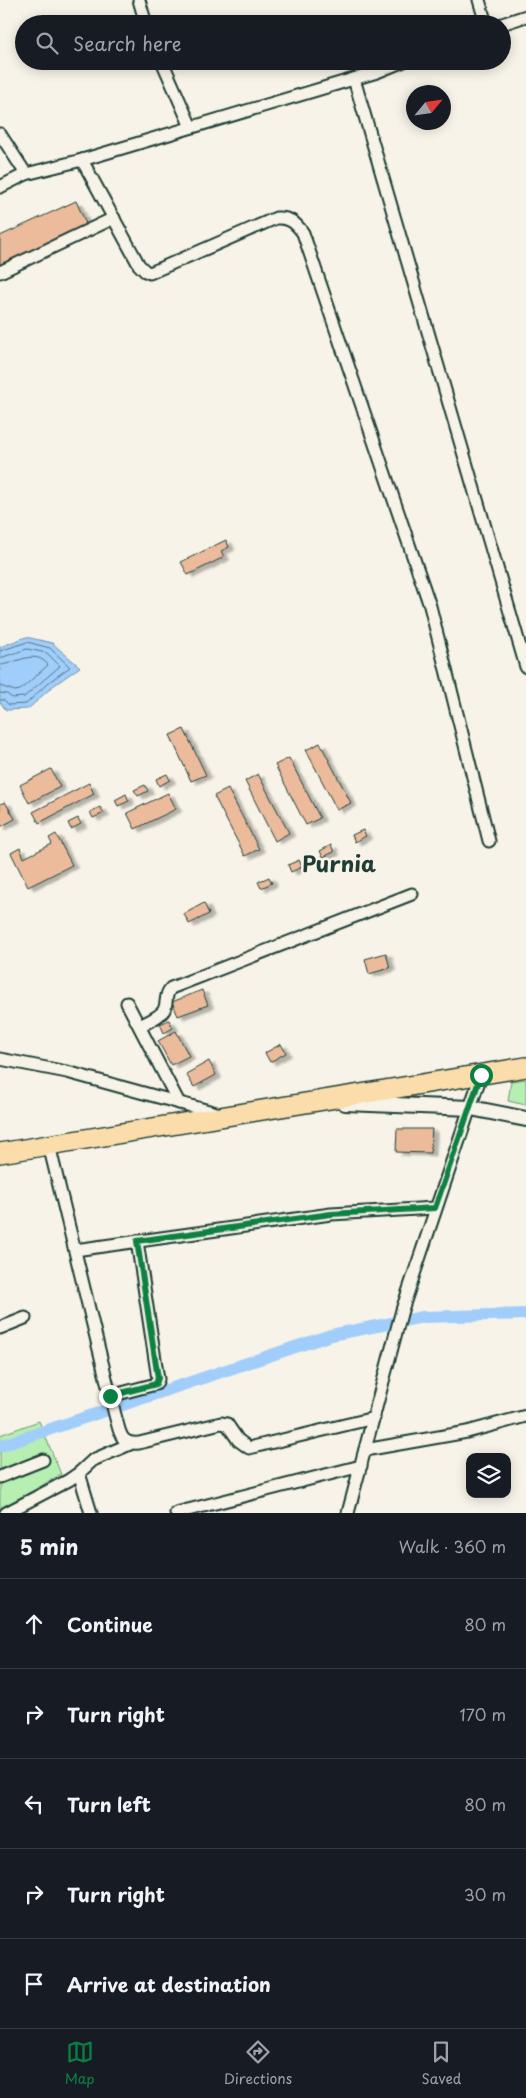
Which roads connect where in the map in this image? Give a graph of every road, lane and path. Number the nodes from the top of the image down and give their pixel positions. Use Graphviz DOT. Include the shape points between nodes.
graph roads {
  1 [pos="139,0"];
  2 [pos="478,0"];
  3 [pos="143,15"];
  4 [pos="483,15"];
  5 [pos="526,16"];
  6 [pos="511,21"];
  7 [pos="166,70"];
  8 [pos="379,70"];
  9 [pos="354,79"];
  10 [pos="191,127"];
  11 [pos="0,134"];
  12 [pos="82,160"];
  13 [pos="26,174"];
  14 [pos="0,187"];
  15 [pos="114,218"];
  16 [pos="0,272"];
  17 [pos="526,667"];
  18 [pos="489,840"];
  19 [pos="412,894"];
  20 [pos="127,1003"];
  21 [pos="140,1026"];
  22 [pos="0,1059"];
  23 [pos="526,1067"];
  24 [pos="481,1075"];
  25 [pos="321,1102"];
  26 [pos="179,1103"];
  27 [pos="471,1108"];
  28 [pos="224,1115"];
  29 [pos="526,1119"];
  30 [pos="49,1145"];
  31 [pos="0,1153"];
  32 [pos="435,1208"];
  33 [pos="137,1241"];
  34 [pos="75,1250"];
  35 [pos="26,1318"];
  36 [pos="0,1328"];
  37 [pos="111,1399"];
  38 [pos="526,1416"];
  39 [pos="374,1418"];
  40 [pos="130,1444"];
  41 [pos="365,1450"];
  42 [pos="43,1460"];
  43 [pos="361,1466"];
  44 [pos="79,1473"];
  45 [pos="0,1477"];
  46 [pos="6,1513"];
  47 [pos="91,1513"];
  48 [pos="176,1513"];
  49 [pos="348,1513"];
  1 -- 3 [label="street"];
  2 -- 4 [label="street"];
  5 -- 6 [label="street"];
  7 -- 10 [label="street"];
  8 -- 9 [label="street"];
  9 -- 10 [label="street"];
  9 -- 17 [label="street"];
  10 -- 12 [label="street"];
  11 -- 13 [label="street"];
  12 -- 13 [label="street"];
  12 -- 15 [label="street"];
  13 -- 14 [label="street"];
  15 -- 16 [label="street"];
  15 -- 18 [label="street" via="139,265 150,273 276,218 284,217 295,222 302,233 430,606"];
  19 -- 21 [label="street" via="171,988 160,1015"];
  20 -- 21 [label="street"];
  21 -- 26 [label="street"];
  22 -- 26 [label="street" via="66,1072"];
  23 -- 24 [label="highway"];
  24 -- 25 [label="highway"];
  24 -- 27 [label="street"];
  25 -- 27 [label="street"];
  25 -- 28 [label="highway"];
  26 -- 28 [label="street"];
  27 -- 29 [label="street"];
  27 -- 32 [label="street"];
  28 -- 30 [label="highway"];
  30 -- 31 [label="highway"];
  30 -- 34 [label="street"];
  32 -- 33 [label="street" via="331,1214"];
  32 -- 39 [label="street" via="402,1310"];
  33 -- 34 [label="street"];
  33 -- 37 [label="street" via="158,1378 156,1384"];
  34 -- 37 [label="street"];
  35 -- 36 [label="street"];
  37 -- 40 [label="street" via="124,1440"];
  38 -- 41 [label="street" via="468,1432"];
  39 -- 40 [label="street" via="249,1448 238,1440 227,1424 221,1422"];
  39 -- 41 [label="street"];
  40 -- 44 [label="street" via="93,1460"];
  41 -- 43 [label="street"];
  42 -- 45 [label="street"];
  43 -- 48 [label="street"];
  43 -- 49 [label="street"];
  44 -- 46 [label="street"];
  44 -- 47 [label="street"];
}
